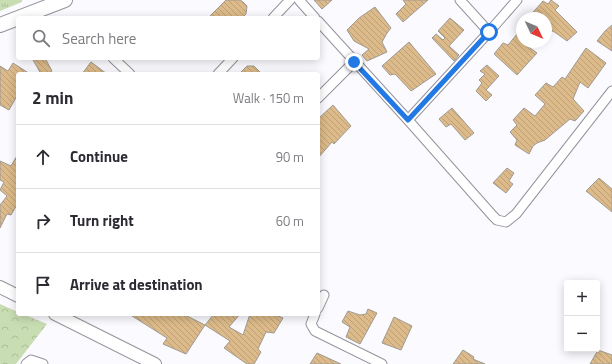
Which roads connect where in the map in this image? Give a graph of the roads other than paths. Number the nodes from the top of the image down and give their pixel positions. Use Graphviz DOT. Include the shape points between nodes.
graph roads {
  1 [pos="65,0"];
  2 [pos="290,0"];
  3 [pos="299,0"];
  4 [pos="460,0"];
  5 [pos="517,0"];
  6 [pos="23,16"];
  7 [pos="275,16"];
  8 [pos="313,16"];
  9 [pos="16,19"];
  10 [pos="320,24"];
  11 [pos="0,25"];
  12 [pos="489,32"];
  13 [pos="115,60"];
  14 [pos="231,60"];
  15 [pos="354,62"];
  16 [pos="128,72"];
  17 [pos="220,72"];
  18 [pos="612,92"];
  19 [pos="320,96"];
  20 [pos="408,120"];
  21 [pos="0,287"];
  22 [pos="16,295"];
  23 [pos="324,295"];
  24 [pos="320,304"];
  25 [pos="62,316"];
  26 [pos="314,316"];
  27 [pos="26,364"];
  28 [pos="43,364"];
  29 [pos="156,364"];
  30 [pos="382,364"];
  1 -- 6 [label="main road"];
  2 -- 7 [label="street"];
  3 -- 8 [label="street"];
  4 -- 12 [label="street"];
  5 -- 12 [label="street"];
  9 -- 11 [label="main road"];
  10 -- 15 [label="street"];
  12 -- 20 [label="street"];
  13 -- 16 [label="street"];
  14 -- 17 [label="street"];
  15 -- 19 [label="street"];
  15 -- 20 [label="street"];
  18 -- 20 [label="street" via="516,214 506,222 493,216"];
  21 -- 22 [label="main road"];
  23 -- 24 [label="street"];
  25 -- 29 [label="main road"];
  26 -- 30 [label="street" via="312,324 315,331"];
  27 -- 28 [label="street" via="31,360"];
}
